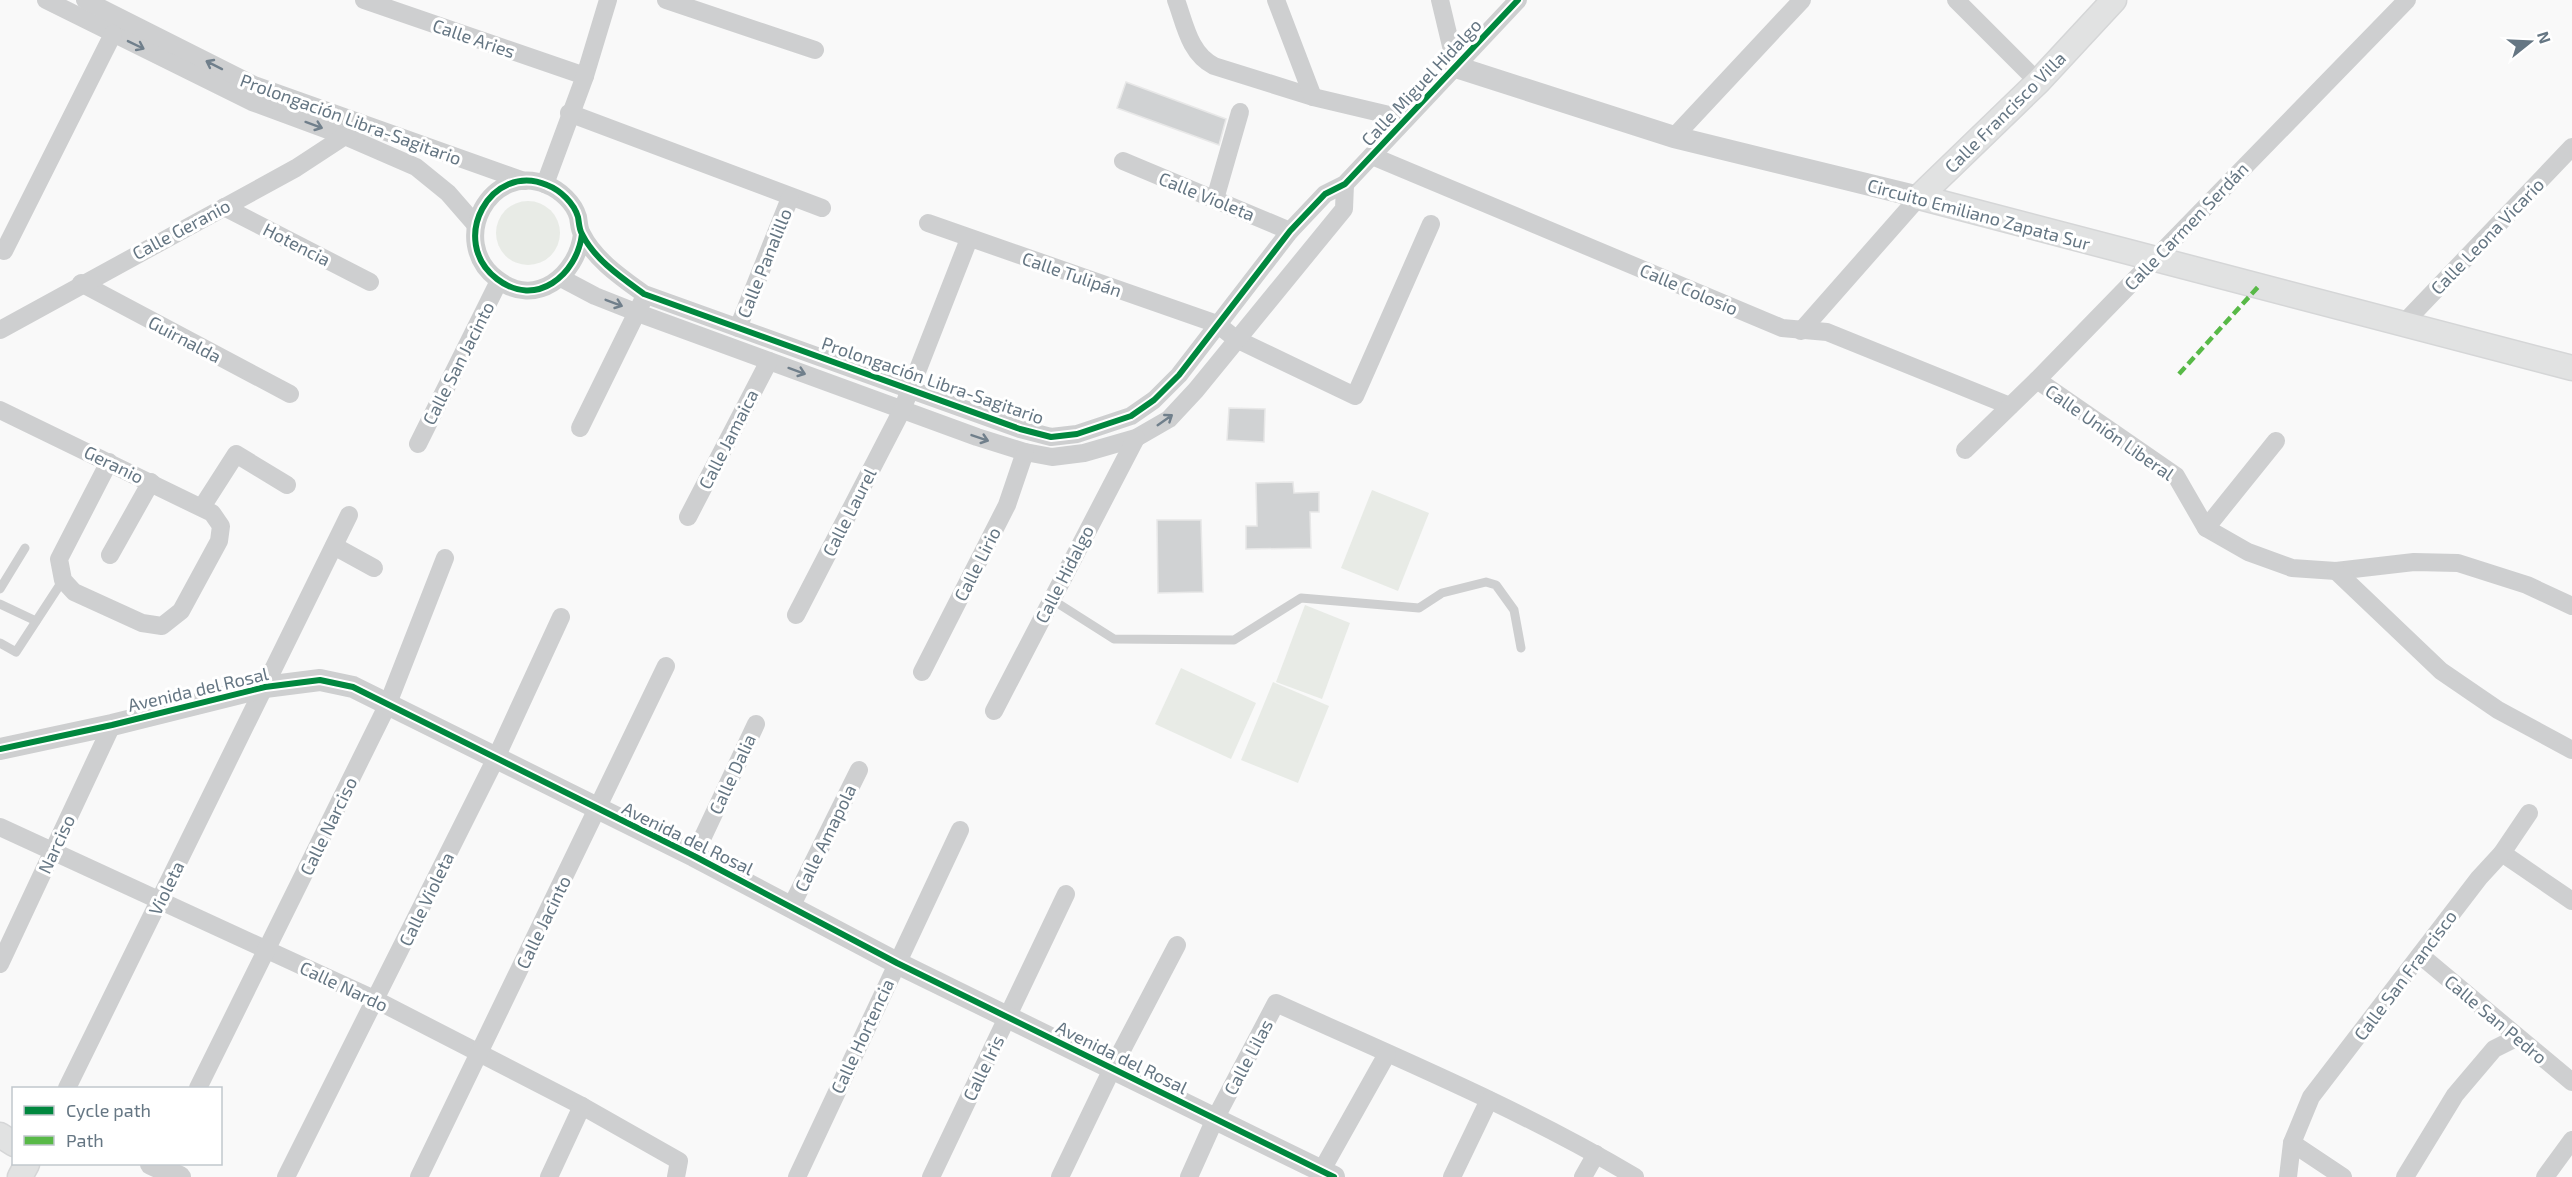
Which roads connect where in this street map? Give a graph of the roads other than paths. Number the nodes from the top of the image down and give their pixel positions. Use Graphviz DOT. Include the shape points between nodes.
graph roads {
  1 [pos="46,0"];
  2 [pos="85,0"];
  3 [pos="364,0"];
  4 [pos="608,0"];
  5 [pos="666,0"];
  6 [pos="1176,0"];
  7 [pos="1276,0"];
  8 [pos="1440,0"];
  9 [pos="1518,0"];
  10 [pos="1802,0"];
  11 [pos="1956,0"];
  12 [pos="2114,0"];
  13 [pos="2407,0"];
  14 [pos="113,34"];
  15 [pos="815,50"];
  16 [pos="1456,67"];
  17 [pos="585,76"];
  18 [pos="2038,82"];
  19 [pos="1313,98"];
  20 [pos="1240,112"];
  21 [pos="569,113"];
  22 [pos="1406,119"];
  23 [pos="353,130"];
  24 [pos="1674,137"];
  25 [pos="2572,147"];
  26 [pos="1372,156"];
  27 [pos="1123,161"];
  28 [pos="524,181"];
  29 [pos="545,184"];
  30 [pos="1345,184"];
  31 [pos="1919,197"];
  32 [pos="790,198"];
  33 [pos="1215,199"];
  34 [pos="224,207"];
  35 [pos="822,208"];
  36 [pos="928,223"];
  37 [pos="475,224"];
  38 [pos="1431,224"];
  39 [pos="1290,231"];
  40 [pos="582,234"];
  41 [pos="969,239"];
  42 [pos="4,251"];
  43 [pos="2153,260"];
  44 [pos="561,278"];
  45 [pos="499,281"];
  46 [pos="370,282"];
  47 [pos="81,284"];
  48 [pos="644,294"];
  49 [pos="638,313"];
  50 [pos="1216,324"];
  51 [pos="2403,324"];
  52 [pos="738,328"];
  53 [pos="0,330"];
  54 [pos="1801,331"];
  55 [pos="1236,339"];
  56 [pos="769,361"];
  57 [pos="2572,368"];
  58 [pos="2037,380"];
  59 [pos="911,388"];
  60 [pos="290,394"];
  61 [pos="2010,406"];
  62 [pos="0,410"];
  63 [pos="902,410"];
  64 [pos="580,428"];
  65 [pos="1136,438"];
  66 [pos="2276,441"];
  67 [pos="418,444"];
  68 [pos="1965,450"];
  69 [pos="1024,452"];
  70 [pos="109,462"];
  71 [pos="151,482"];
  72 [pos="287,484"];
  73 [pos="202,507"];
  74 [pos="349,515"];
  75 [pos="688,517"];
  76 [pos="2206,528"];
  77 [pos="334,546"];
  78 [pos="25,548"];
  79 [pos="110,555"];
  80 [pos="446,558"];
  81 [pos="374,568"];
  82 [pos="2336,572"];
  83 [pos="63,580"];
  84 [pos="0,589"];
  85 [pos="1051,599"];
  86 [pos="0,604"];
  87 [pos="2572,606"];
  88 [pos="796,615"];
  89 [pos="561,618"];
  90 [pos="36,621"];
  91 [pos="0,644"];
  92 [pos="1521,648"];
  93 [pos="666,666"];
  94 [pos="922,672"];
  95 [pos="266,687"];
  96 [pos="387,706"];
  97 [pos="994,711"];
  98 [pos="756,724"];
  99 [pos="111,725"];
  100 [pos="0,749"];
  101 [pos="2572,750"];
  102 [pos="495,760"];
  103 [pos="858,770"];
  104 [pos="598,811"];
  105 [pos="2529,813"];
  106 [pos="0,827"];
  107 [pos="960,830"];
  108 [pos="52,851"];
  109 [pos="2502,853"];
  110 [pos="694,856"];
  111 [pos="1066,894"];
  112 [pos="2572,900"];
  113 [pos="160,901"];
  114 [pos="792,907"];
  115 [pos="1177,945"];
  116 [pos="267,950"];
  117 [pos="2420,955"];
  118 [pos="897,963"];
  119 [pos="0,964"];
  120 [pos="376,1000"];
  121 [pos="1007,1018"];
  122 [pos="2516,1038"];
  123 [pos="479,1054"];
  124 [pos="1387,1054"];
  125 [pos="1112,1069"];
  126 [pos="2572,1082"];
  127 [pos="68,1087"];
  128 [pos="199,1087"];
  129 [pos="1489,1100"];
  130 [pos="582,1106"];
  131 [pos="1215,1119"];
  132 [pos="2572,1140"];
  133 [pos="2292,1143"];
  134 [pos="1596,1154"];
  135 [pos="157,1165"];
  136 [pos="677,1169"];
  137 [pos="1324,1175"];
  138 [pos="180,1177"];
  139 [pos="286,1177"];
  140 [pos="420,1177"];
  141 [pos="549,1177"];
  142 [pos="797,1177"];
  143 [pos="931,1177"];
  144 [pos="1060,1177"];
  145 [pos="1189,1177"];
  146 [pos="1452,1177"];
  147 [pos="1583,1177"];
  148 [pos="1635,1177"];
  149 [pos="2288,1177"];
  150 [pos="2343,1177"];
  151 [pos="2405,1177"];
  152 [pos="2545,1177"];
  1 -- 14 [label="street, Prolongación Libra-Sagitario"];
  23 -- 2 [label="street, Prolongación Libra-Sagitario, one-way"];
  3 -- 17 [label="street, Calle Aries"];
  4 -- 17 [label="street"];
  5 -- 15 [label="street"];
  6 -- 19 [label="street" via="1193,48 1202,59"];
  7 -- 19 [label="street"];
  8 -- 16 [label="street"];
  9 -- 16 [label="street, Calle Miguel Hidalgo"];
  10 -- 24 [label="street"];
  11 -- 18 [label="street"];
  12 -- 18 [label="main road, Calle Francisco Villa"];
  13 -- 43 [label="street, Calle Carmen Serdán"];
  14 -- 23 [label="street, Prolongación Libra-Sagitario, one-way" via="252,102"];
  14 -- 42 [label="street"];
  16 -- 22 [label="street, Calle Miguel Hidalgo"];
  16 -- 24 [label="street, Circuito Emiliano Zapata Sur"];
  17 -- 21 [label="street"];
  18 -- 31 [label="main road, Calle Francisco Villa"];
  19 -- 22 [label="street"];
  20 -- 33 [label="street"];
  21 -- 29 [label="street"];
  21 -- 32 [label="street"];
  22 -- 26 [label="street, Calle Miguel Hidalgo"];
  23 -- 28 [label="street, Prolongación Libra-Sagitario"];
  23 -- 34 [label="street, Calle Geranio" via="296,168"];
  23 -- 37 [label="street, Prolongación Libra-Sagitario" via="416,167 448,193"];
  24 -- 31 [label="street, Circuito Emiliano Zapata Sur"];
  25 -- 51 [label="street, Calle Leona Vicario"];
  26 -- 30 [label="street, Calle Miguel Hidalgo"];
  26 -- 54 [label="street, Calle Colosio" via="1782,328"];
  27 -- 33 [label="street, Calle Violeta"];
  28 -- 29 [label="street"];
  28 -- 37 [label="street" via="504,187 485,202"];
  29 -- 40 [label="street" via="564,195 577,213"];
  30 -- 39 [label="street, Prolongación Libra-Sagitario" via="1325,194"];
  30 -- 55 [label="street, Prolongación Libra-Sagitario" via="1344,209"];
  31 -- 43 [label="main road, Circuito Emiliano Zapata Sur"];
  31 -- 54 [label="street, Calle Francisco Villa"];
  32 -- 35 [label="street"];
  32 -- 52 [label="street, Calle Panalillo"];
  33 -- 39 [label="street, Calle Violeta"];
  34 -- 46 [label="street, Hotencia"];
  34 -- 47 [label="street, Calle Geranio"];
  36 -- 41 [label="street, Calle Tulipán"];
  37 -- 45 [label="street" via="478,257"];
  38 -- 55 [label="street, Calle Tulipán" via="1355,396"];
  39 -- 50 [label="street, Prolongación Libra-Sagitario"];
  40 -- 44 [label="street" via="580,251"];
  40 -- 48 [label="street, Prolongación Libra-Sagitario" via="607,266"];
  41 -- 50 [label="street, Calle Tulipán"];
  41 -- 59 [label="street, Calle Laurel"];
  43 -- 51 [label="main road, Circuito Emiliano Zapata Sur"];
  43 -- 58 [label="street, Calle Carmen Serdán"];
  44 -- 45 [label="street" via="531,290"];
  44 -- 49 [label="street, Prolongación Libra-Sagitario, one-way"];
  45 -- 67 [label="street, Calle San Jacinto"];
  47 -- 53 [label="street, Calle Geranio"];
  47 -- 60 [label="street, Guirnalda"];
  48 -- 49 [label="street"];
  48 -- 52 [label="street, Prolongación Libra-Sagitario"];
  49 -- 56 [label="street, Prolongación Libra-Sagitario"];
  49 -- 64 [label="street"];
  50 -- 55 [label="street, Calle Tulipán"];
  50 -- 59 [label="street, Prolongación Libra-Sagitario" via="1179,375 1154,400 1131,416 1077,434 1051,436 1020,429"];
  51 -- 57 [label="main road, Circuito Emiliano Zapata Sur"];
  52 -- 59 [label="street, Prolongación Libra-Sagitario"];
  54 -- 61 [label="street, Calle Colosio" via="1827,332"];
  65 -- 55 [label="street, Prolongación Libra-Sagitario, one-way" via="1169,419"];
  56 -- 63 [label="street, Prolongación Libra-Sagitario, one-way"];
  56 -- 75 [label="street, Calle Jamaica"];
  58 -- 61 [label="street, Calle Carmen Serdán"];
  58 -- 76 [label="street, Calle Unión Liberal" via="2176,476"];
  59 -- 63 [label="street, Calle Laurel"];
  61 -- 68 [label="street, Calle Carmen Serdán"];
  62 -- 70 [label="street, Geranio"];
  63 -- 69 [label="street, Prolongación Libra-Sagitario, one-way"];
  63 -- 88 [label="street, Calle Laurel"];
  65 -- 69 [label="street, Prolongación Libra-Sagitario" via="1084,453 1052,457"];
  65 -- 85 [label="street, Calle Hidalgo"];
  66 -- 76 [label="street"];
  69 -- 94 [label="street, Calle Lirio" via="1007,505"];
  70 -- 71 [label="street, Geranio"];
  70 -- 83 [label="street" via="59,559"];
  71 -- 73 [label="street, Geranio"];
  71 -- 79 [label="street"];
  72 -- 73 [label="street" via="236,454"];
  73 -- 83 [label="street, Geranio" via="221,526 219,541 181,611 162,626 142,623 74,592"];
  74 -- 77 [label="street, Violeta"];
  76 -- 82 [label="street" via="2248,552 2292,568"];
  77 -- 81 [label="street"];
  77 -- 95 [label="street, Violeta"];
  78 -- 84 [label="lane"];
  80 -- 96 [label="street, Calle Narciso"];
  82 -- 87 [label="street" via="2414,562 2458,563 2527,585"];
  82 -- 101 [label="street" via="2441,671 2498,710"];
  83 -- 90 [label="lane"];
  85 -- 92 [label="lane" via="1114,639 1234,640 1301,598 1419,608 1442,593 1486,582 1496,585 1514,610"];
  85 -- 97 [label="street, Calle Hidalgo"];
  86 -- 90 [label="lane"];
  89 -- 102 [label="street, Calle Violeta"];
  90 -- 91 [label="lane" via="16,652"];
  93 -- 104 [label="street, Calle Jacinto"];
  95 -- 96 [label="street, Avenida del Rosal" via="320,680 352,687"];
  95 -- 99 [label="street, Avenida del Rosal"];
  95 -- 113 [label="street, Violeta"];
  96 -- 102 [label="street, Avenida del Rosal"];
  96 -- 116 [label="street, Calle Narciso"];
  98 -- 110 [label="street, Calle Dalia"];
  99 -- 100 [label="street, Avenida del Rosal"];
  99 -- 108 [label="street, Narciso"];
  102 -- 104 [label="street, Avenida del Rosal"];
  102 -- 120 [label="street, Calle Violeta"];
  103 -- 114 [label="street, Calle Amapola"];
  104 -- 110 [label="street, Avenida del Rosal"];
  104 -- 123 [label="street, Calle Jacinto"];
  105 -- 109 [label="street, Calle San Francisco"];
  106 -- 108 [label="street, Calle Nardo"];
  107 -- 118 [label="street, Calle Hortencia"];
  108 -- 113 [label="street, Calle Nardo"];
  108 -- 119 [label="street, Narciso"];
  109 -- 112 [label="street"];
  109 -- 117 [label="street, Calle San Francisco"];
  110 -- 114 [label="street, Avenida del Rosal"];
  111 -- 121 [label="street, Calle Iris"];
  113 -- 116 [label="street, Calle Nardo"];
  113 -- 127 [label="street, Violeta"];
  114 -- 118 [label="street, Avenida del Rosal"];
  115 -- 125 [label="street"];
  116 -- 120 [label="street, Calle Nardo"];
  116 -- 128 [label="street, Calle Narciso"];
  117 -- 122 [label="street, Calle San Pedro"];
  117 -- 133 [label="street, Calle San Francisco" via="2312,1097"];
  118 -- 121 [label="street, Avenida del Rosal"];
  118 -- 142 [label="street, Calle Hortencia"];
  120 -- 123 [label="street, Calle Nardo"];
  120 -- 139 [label="street, Calle Violeta"];
  121 -- 125 [label="street, Avenida del Rosal"];
  121 -- 143 [label="street, Calle Iris"];
  122 -- 126 [label="street, Calle San Pedro"];
  122 -- 151 [label="street" via="2493,1049 2455,1095"];
  123 -- 130 [label="street, Calle Nardo"];
  123 -- 140 [label="street, Calle Jacinto"];
  124 -- 129 [label="street"];
  124 -- 131 [label="street, Calle Lilas" via="1276,1003"];
  124 -- 137 [label="street"];
  125 -- 131 [label="street, Avenida del Rosal"];
  125 -- 144 [label="street"];
  129 -- 134 [label="street"];
  129 -- 146 [label="street"];
  130 -- 136 [label="street, Calle Nardo"];
  130 -- 141 [label="street"];
  131 -- 137 [label="street, Avenida del Rosal"];
  131 -- 145 [label="street, Calle Lilas"];
  132 -- 152 [label="street"];
  133 -- 149 [label="street, Calle San Francisco"];
  133 -- 150 [label="street"];
  134 -- 147 [label="street"];
  134 -- 148 [label="street"];
  135 -- 138 [label="street"];
}
